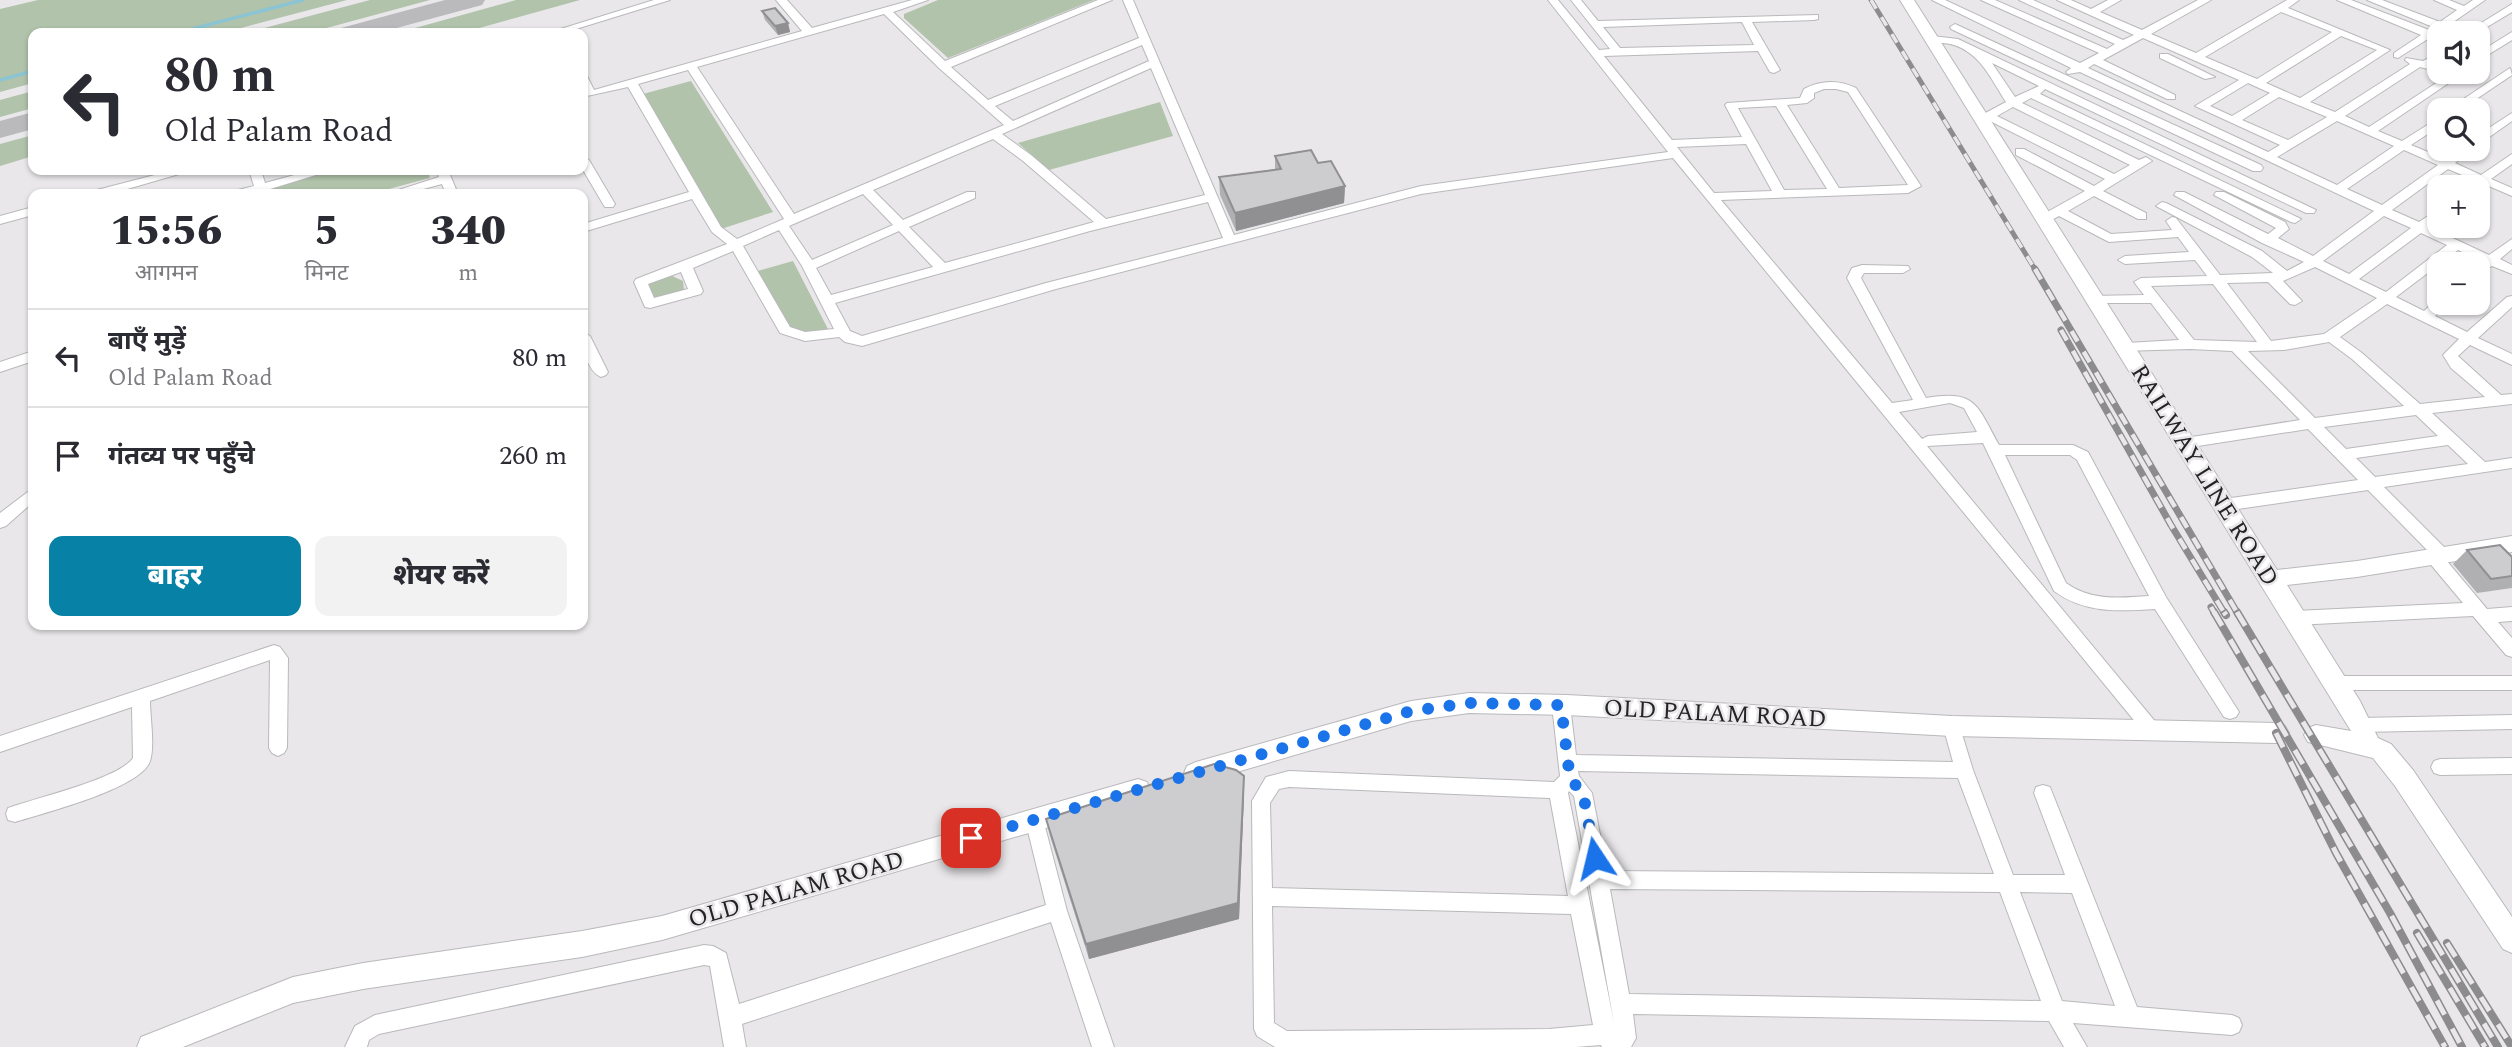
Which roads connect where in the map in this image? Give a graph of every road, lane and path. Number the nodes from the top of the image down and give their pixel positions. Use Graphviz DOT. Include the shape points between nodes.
graph roads {
  1 [pos="665,0"];
  2 [pos="781,0"];
  3 [pos="923,0"];
  4 [pos="1107,0"];
  5 [pos="1128,0"];
  6 [pos="1553,0"];
  7 [pos="1576,0"];
  8 [pos="1907,0"];
  9 [pos="1937,0"];
  10 [pos="1958,0"];
  11 [pos="1986,0"];
  12 [pos="2024,0"];
  13 [pos="2116,0"];
  14 [pos="2206,0"];
  15 [pos="2294,0"];
  16 [pos="2342,0"];
  17 [pos="2371,0"];
  18 [pos="2439,0"];
  19 [pos="2067,1"];
  20 [pos="2472,4"];
  21 [pos="2512,7"];
  22 [pos="2280,8"];
  23 [pos="887,12"];
  24 [pos="2091,13"];
  25 [pos="1814,17"];
  26 [pos="2496,17"];
  27 [pos="1745,19"];
  28 [pos="2428,21"];
  29 [pos="2448,21"];
  30 [pos="2490,21"];
  31 [pos="2512,23"];
  32 [pos="1595,24"];
  33 [pos="1955,27"];
  34 [pos="570,28"];
  35 [pos="2340,32"];
  36 [pos="810,33"];
  37 [pos="2427,33"];
  38 [pos="2427,35"];
  39 [pos="2512,35"];
  40 [pos="1932,39"];
  41 [pos="2131,39"];
  42 [pos="1144,40"];
  43 [pos="2490,46"];
  44 [pos="2493,47"];
  45 [pos="1761,48"];
  46 [pos="2490,49"];
  47 [pos="2385,50"];
  48 [pos="1617,51"];
  49 [pos="1979,53"];
  50 [pos="1596,54"];
  51 [pos="2398,55"];
  52 [pos="2099,58"];
  53 [pos="2196,58"];
  54 [pos="2427,62"];
  55 [pos="1154,63"];
  56 [pos="2422,64"];
  57 [pos="943,66"];
  58 [pos="2427,66"];
  59 [pos="691,67"];
  60 [pos="2078,68"];
  61 [pos="1774,70"];
  62 [pos="2510,71"];
  63 [pos="2209,77"];
  64 [pos="2062,78"];
  65 [pos="631,82"];
  66 [pos="2251,82"];
  67 [pos="2434,84"];
  68 [pos="2047,85"];
  69 [pos="2278,93"];
  70 [pos="2031,94"];
  71 [pos="2177,94"];
  72 [pos="588,95"];
  73 [pos="2471,98"];
  74 [pos="2301,102"];
  75 [pos="1780,103"];
  76 [pos="2013,103"];
  77 [pos="986,105"];
  78 [pos="2512,116"];
  79 [pos="2336,117"];
  80 [pos="1985,118"];
  81 [pos="2233,120"];
  82 [pos="1010,124"];
  83 [pos="2202,127"];
  84 [pos="2427,129"];
  85 [pos="2370,131"];
  86 [pos="2490,132"];
  87 [pos="993,134"];
  88 [pos="2187,136"];
  89 [pos="1748,140"];
  90 [pos="2172,145"];
  91 [pos="2289,145"];
  92 [pos="2403,145"];
  93 [pos="1672,149"];
  94 [pos="2020,152"];
  95 [pos="2157,154"];
  96 [pos="2268,158"];
  97 [pos="2512,158"];
  98 [pos="2451,161"];
  99 [pos="2447,164"];
  100 [pos="2139,165"];
  101 [pos="588,168"];
  102 [pos="2258,169"];
  103 [pos="168,175"];
  104 [pos="311,175"];
  105 [pos="441,175"];
  106 [pos="2464,175"];
  107 [pos="2488,175"];
  108 [pos="2115,179"];
  109 [pos="2196,183"];
  110 [pos="2490,186"];
  111 [pos="116,189"];
  112 [pos="267,189"];
  113 [pos="405,189"];
  114 [pos="865,189"];
  115 [pos="2339,189"];
  116 [pos="2094,191"];
  117 [pos="2511,191"];
  118 [pos="1835,192"];
  119 [pos="696,194"];
  120 [pos="1779,194"];
  121 [pos="971,195"];
  122 [pos="2180,195"];
  123 [pos="1212,197"];
  124 [pos="1711,197"];
  125 [pos="609,204"];
  126 [pos="2162,206"];
  127 [pos="2382,209"];
  128 [pos="2310,210"];
  129 [pos="28,212"];
  130 [pos="2052,215"];
  131 [pos="2142,216"];
  132 [pos="2295,219"];
  133 [pos="0,220"];
  134 [pos="2172,221"];
  135 [pos="786,222"];
  136 [pos="2427,222"];
  137 [pos="1104,224"];
  138 [pos="902,225"];
  139 [pos="588,226"];
  140 [pos="2420,227"];
  141 [pos="2180,233"];
  142 [pos="2109,238"];
  143 [pos="1230,240"];
  144 [pos="2267,240"];
  145 [pos="2512,243"];
  146 [pos="735,244"];
  147 [pos="2457,244"];
  148 [pos="2475,252"];
  149 [pos="2196,256"];
  150 [pos="2490,259"];
  151 [pos="2125,260"];
  152 [pos="2313,262"];
  153 [pos="809,266"];
  154 [pos="686,268"];
  155 [pos="943,269"];
  156 [pos="1903,269"];
  157 [pos="2512,270"];
  158 [pos="2270,277"];
  159 [pos="2286,277"];
  160 [pos="2214,279"];
  161 [pos="2349,280"];
  162 [pos="2142,282"];
  163 [pos="2386,298"];
  164 [pos="2095,299"];
  165 [pos="2154,299"];
  166 [pos="2512,300"];
  167 [pos="826,301"];
  168 [pos="2295,301"];
  169 [pos="2427,315"];
  170 [pos="2425,317"];
  171 [pos="842,331"];
  172 [pos="2331,337"];
  173 [pos="2469,338"];
  174 [pos="2190,344"];
  175 [pos="2267,345"];
  176 [pos="588,346"];
  177 [pos="2236,347"];
  178 [pos="2126,348"];
  179 [pos="28,358"];
  180 [pos="2512,360"];
  181 [pos="0,367"];
  182 [pos="601,372"];
  183 [pos="2496,399"];
  184 [pos="2512,399"];
  185 [pos="1922,404"];
  186 [pos="1889,409"];
  187 [pos="2417,409"];
  188 [pos="2312,424"];
  189 [pos="2451,439"];
  190 [pos="1928,440"];
  191 [pos="2185,443"];
  192 [pos="1991,444"];
  193 [pos="2343,455"];
  194 [pos="2512,463"];
  195 [pos="2482,468"];
  196 [pos="2372,485"];
  197 [pos="28,498"];
  198 [pos="2224,505"];
  199 [pos="0,522"];
  200 [pos="2512,544"];
  201 [pos="2438,556"];
  202 [pos="2270,579"];
  203 [pos="2160,602"];
  204 [pos="2480,613"];
  205 [pos="2512,614"];
  206 [pos="2295,618"];
  207 [pos="2512,650"];
  208 [pos="2336,683"];
  209 [pos="2512,683"];
  210 [pos="141,696"];
  211 [pos="1561,705"];
  212 [pos="2230,712"];
  213 [pos="2512,722"];
  214 [pos="1952,726"];
  215 [pos="2152,730"];
  216 [pos="2277,733"];
  217 [pos="2316,735"];
  218 [pos="2365,735"];
  219 [pos="0,744"];
  220 [pos="278,748"];
  221 [pos="2512,766"];
  222 [pos="2440,767"];
  223 [pos="1964,770"];
  224 [pos="1566,777"];
  225 [pos="2043,793"];
  226 [pos="15,814"];
  227 [pos="1034,819"];
  228 [pos="1598,880"];
  229 [pos="2007,882"];
  230 [pos="2078,884"];
  231 [pos="1261,897"];
  232 [pos="1579,905"];
  233 [pos="1058,911"];
  234 [pos="2512,940"];
  235 [pos="1620,1004"];
  236 [pos="2055,1011"];
  237 [pos="731,1017"];
  238 [pos="2130,1017"];
  239 [pos="2232,1025"];
  240 [pos="1605,1034"];
  241 [pos="151,1047"];
  242 [pos="356,1047"];
  243 [pos="735,1047"];
  244 [pos="1103,1047"];
  245 [pos="2076,1047"];
  1 -- 34 [label="street"];
  2 -- 36 [label="street"];
  3 -- 23 [label="street"];
  4 -- 57 [label="street"];
  5 -- 42 [label="street"];
  6 -- 50 [label="street"];
  7 -- 32 [label="street"];
  8 -- 40 [label="street, RAILWAY LINE ROAD"];
  9 -- 60 [label="street"];
  10 -- 52 [label="street"];
  11 -- 52 [label="street"];
  12 -- 41 [label="street"];
  13 -- 24 [label="street"];
  14 -- 41 [label="street"];
  15 -- 22 [label="street"];
  16 -- 37 [label="street"];
  17 -- 28 [label="street"];
  18 -- 20 [label="street"];
  19 -- 24 [label="street"];
  20 -- 26 [label="street"];
  20 -- 29 [label="street"];
  21 -- 26 [label="street"];
  22 -- 35 [label="street"];
  22 -- 53 [label="street"];
  23 -- 36 [label="street"];
  23 -- 57 [label="street"];
  24 -- 41 [label="street"];
  25 -- 27 [label="street"];
  26 -- 30 [label="street"];
  26 -- 31 [label="street"];
  27 -- 32 [label="street"];
  27 -- 45 [label="street"];
  32 -- 48 [label="street"];
  33 -- 64 [label="street"];
  35 -- 47 [label="street"];
  35 -- 66 [label="street"];
  36 -- 59 [label="street"];
  38 -- 51 [label="street"];
  39 -- 44 [label="street"];
  40 -- 49 [label="street" via="1950,40"];
  40 -- 80 [label="street, RAILWAY LINE ROAD"];
  41 -- 52 [label="street"];
  41 -- 53 [label="street"];
  41 -- 63 [label="street"];
  42 -- 55 [label="street"];
  42 -- 77 [label="street"];
  43 -- 44 [label="street"];
  44 -- 46 [label="street"];
  45 -- 48 [label="street"];
  45 -- 61 [label="street"];
  47 -- 51 [label="street"];
  47 -- 74 [label="street"];
  48 -- 50 [label="street"];
  49 -- 68 [label="street"];
  49 -- 76 [label="street"];
  50 -- 93 [label="street"];
  51 -- 56 [label="street"];
  52 -- 60 [label="street"];
  52 -- 71 [label="street"];
  53 -- 66 [label="street"];
  54 -- 56 [label="street"];
  55 -- 82 [label="street"];
  55 -- 123 [label="street"];
  56 -- 58 [label="street"];
  56 -- 79 [label="street"];
  57 -- 77 [label="street"];
  59 -- 65 [label="street"];
  59 -- 135 [label="street"];
  60 -- 64 [label="street"];
  60 -- 83 [label="street"];
  62 -- 73 [label="street"];
  64 -- 68 [label="street"];
  64 -- 88 [label="street"];
  65 -- 72 [label="street"];
  65 -- 119 [label="street"];
  66 -- 69 [label="street"];
  66 -- 81 [label="street" via="2201,106"];
  67 -- 85 [label="street"];
  68 -- 70 [label="street"];
  68 -- 90 [label="street"];
  69 -- 74 [label="street"];
  69 -- 81 [label="street"];
  70 -- 76 [label="street"];
  70 -- 95 [label="street"];
  74 -- 79 [label="street"];
  75 -- 89 [label="street" via="1731,105"];
  75 -- 118 [label="street"];
  75 -- 118 [label="street" via="1805,101 1809,89 1816,87 1850,88 1915,186"];
  76 -- 80 [label="street"];
  76 -- 100 [label="street"];
  77 -- 82 [label="street"];
  78 -- 86 [label="street"];
  79 -- 85 [label="street"];
  79 -- 91 [label="street"];
  80 -- 108 [label="street"];
  80 -- 130 [label="street, RAILWAY LINE ROAD"];
  81 -- 91 [label="street"];
  82 -- 87 [label="street"];
  83 -- 88 [label="street"];
  83 -- 96 [label="street"];
  84 -- 92 [label="street"];
  85 -- 92 [label="street"];
  87 -- 114 [label="street"];
  87 -- 137 [label="street"];
  88 -- 90 [label="street"];
  88 -- 102 [label="street"];
  89 -- 93 [label="street"];
  89 -- 120 [label="street"];
  90 -- 95 [label="street"];
  90 -- 128 [label="street"];
  91 -- 96 [label="street"];
  92 -- 99 [label="street"];
  92 -- 115 [label="street"];
  93 -- 124 [label="street"];
  93 -- 143 [label="street" via="1422,190"];
  94 -- 116 [label="street"];
  95 -- 100 [label="street"];
  95 -- 132 [label="street"];
  96 -- 115 [label="street"];
  97 -- 107 [label="street"];
  98 -- 99 [label="street"];
  99 -- 106 [label="street"];
  99 -- 127 [label="street"];
  100 -- 108 [label="street"];
  101 -- 125 [label="street"];
  103 -- 111 [label="street"];
  104 -- 112 [label="street"];
  105 -- 113 [label="street"];
  108 -- 116 [label="street"];
  109 -- 144 [label="street" via="2281,225 2283,229"];
  110 -- 117 [label="street"];
  114 -- 135 [label="street"];
  114 -- 138 [label="street"];
  115 -- 127 [label="street"];
  116 -- 130 [label="street"];
  116 -- 131 [label="street"];
  118 -- 120 [label="street"];
  119 -- 139 [label="street"];
  119 -- 146 [label="street" via="716,229"];
  120 -- 124 [label="street"];
  121 -- 138 [label="street"];
  122 -- 144 [label="street"];
  123 -- 137 [label="street"];
  123 -- 143 [label="street"];
  124 -- 186 [label="street"];
  126 -- 159 [label="street" via="2264,257"];
  127 -- 140 [label="street"];
  127 -- 152 [label="street"];
  129 -- 133 [label="street"];
  130 -- 142 [label="street"];
  130 -- 164 [label="street, RAILWAY LINE ROAD"];
  134 -- 141 [label="street"];
  135 -- 146 [label="street"];
  135 -- 153 [label="street"];
  136 -- 140 [label="street"];
  137 -- 155 [label="street"];
  138 -- 153 [label="street"];
  138 -- 155 [label="street"];
  140 -- 147 [label="street"];
  140 -- 161 [label="street"];
  141 -- 142 [label="street"];
  141 -- 149 [label="street"];
  142 -- 151 [label="street"];
  143 -- 171 [label="street" via="869,340 856,341"];
  144 -- 152 [label="street"];
  145 -- 150 [label="street"];
  146 -- 154 [label="street"];
  146 -- 171 [label="street" via="788,333 806,337"];
  147 -- 148 [label="street"];
  147 -- 163 [label="street"];
  149 -- 151 [label="street"];
  149 -- 160 [label="street"];
  150 -- 157 [label="street"];
  151 -- 162 [label="street"];
  152 -- 159 [label="street"];
  152 -- 161 [label="street"];
  153 -- 167 [label="street"];
  155 -- 167 [label="street"];
  156 -- 185 [label="street" via="1861,269 1854,278"];
  158 -- 159 [label="street"];
  158 -- 160 [label="street"];
  158 -- 168 [label="street"];
  160 -- 162 [label="street"];
  160 -- 175 [label="street"];
  161 -- 163 [label="street"];
  162 -- 165 [label="street"];
  163 -- 170 [label="street"];
  163 -- 172 [label="street"];
  164 -- 165 [label="street"];
  164 -- 178 [label="street, RAILWAY LINE ROAD"];
  165 -- 174 [label="street"];
  166 -- 173 [label="street"];
  167 -- 171 [label="street"];
  169 -- 170 [label="street"];
  170 -- 173 [label="street"];
  172 -- 175 [label="street"];
  172 -- 187 [label="street"];
  173 -- 180 [label="street"];
  173 -- 183 [label="street" via="2451,358"];
  174 -- 177 [label="street"];
  174 -- 178 [label="street"];
  175 -- 177 [label="street"];
  176 -- 182 [label="street"];
  177 -- 188 [label="street"];
  178 -- 191 [label="street, RAILWAY LINE ROAD"];
  179 -- 181 [label="street"];
  183 -- 184 [label="street"];
  183 -- 187 [label="street"];
  185 -- 186 [label="street"];
  185 -- 192 [label="street" via="1962,400 1971,407"];
  186 -- 215 [label="street"];
  187 -- 188 [label="street"];
  187 -- 189 [label="street"];
  188 -- 191 [label="street"];
  188 -- 193 [label="street"];
  189 -- 193 [label="street"];
  189 -- 195 [label="street"];
  190 -- 192 [label="street"];
  191 -- 198 [label="street, RAILWAY LINE ROAD"];
  192 -- 203 [label="street" via="2073,450 2084,456"];
  192 -- 203 [label="street" via="2066,592 2096,603"];
  193 -- 196 [label="street"];
  194 -- 195 [label="street"];
  195 -- 196 [label="street"];
  196 -- 198 [label="street"];
  196 -- 201 [label="street"];
  197 -- 199 [label="street"];
  198 -- 202 [label="street, RAILWAY LINE ROAD"];
  200 -- 201 [label="street"];
  201 -- 202 [label="street"];
  201 -- 204 [label="street"];
  202 -- 206 [label="street, RAILWAY LINE ROAD"];
  203 -- 212 [label="street"];
  204 -- 205 [label="street"];
  204 -- 206 [label="street"];
  204 -- 207 [label="street"];
  206 -- 208 [label="street, RAILWAY LINE ROAD"];
  208 -- 209 [label="street"];
  208 -- 218 [label="street, RAILWAY LINE ROAD"];
  210 -- 219 [label="street"];
  210 -- 220 [label="street" via="274,652 279,658"];
  210 -- 226 [label="street" via="142,759 137,768 117,780"];
  211 -- 214 [label="street, OLD PALAM ROAD"];
  211 -- 224 [label="street"];
  211 -- 227 [label="street, OLD PALAM ROAD" via="1469,703 1411,711"];
  213 -- 218 [label="street"];
  214 -- 215 [label="street, OLD PALAM ROAD"];
  214 -- 223 [label="street"];
  215 -- 216 [label="street, OLD PALAM ROAD"];
  217 -- 218 [label="street"];
  218 -- 234 [label="street, RAILWAY LINE ROAD" via="2404,778"];
  221 -- 222 [label="street"];
  223 -- 224 [label="street"];
  223 -- 229 [label="street"];
  224 -- 228 [label="street" via="1583,793"];
  224 -- 231 [label="street" via="1289,779 1273,783 1261,801"];
  224 -- 232 [label="street"];
  225 -- 230 [label="street"];
  227 -- 233 [label="street"];
  227 -- 241 [label="street, OLD PALAM ROAD" via="662,929 293,990"];
  228 -- 229 [label="street"];
  228 -- 235 [label="street"];
  229 -- 230 [label="street"];
  229 -- 236 [label="street"];
  230 -- 238 [label="street"];
  231 -- 232 [label="street"];
  231 -- 240 [label="street" via="1264,1030 1285,1041 1549,1039"];
  232 -- 240 [label="street"];
  233 -- 237 [label="street"];
  233 -- 244 [label="street"];
  235 -- 236 [label="street"];
  235 -- 240 [label="street" via="1625,1038 1616,1043"];
  236 -- 238 [label="street"];
  236 -- 245 [label="street"];
  237 -- 242 [label="street" via="719,960 704,955 375,1024 362,1033"];
  237 -- 243 [label="street"];
  238 -- 239 [label="street"];
}
